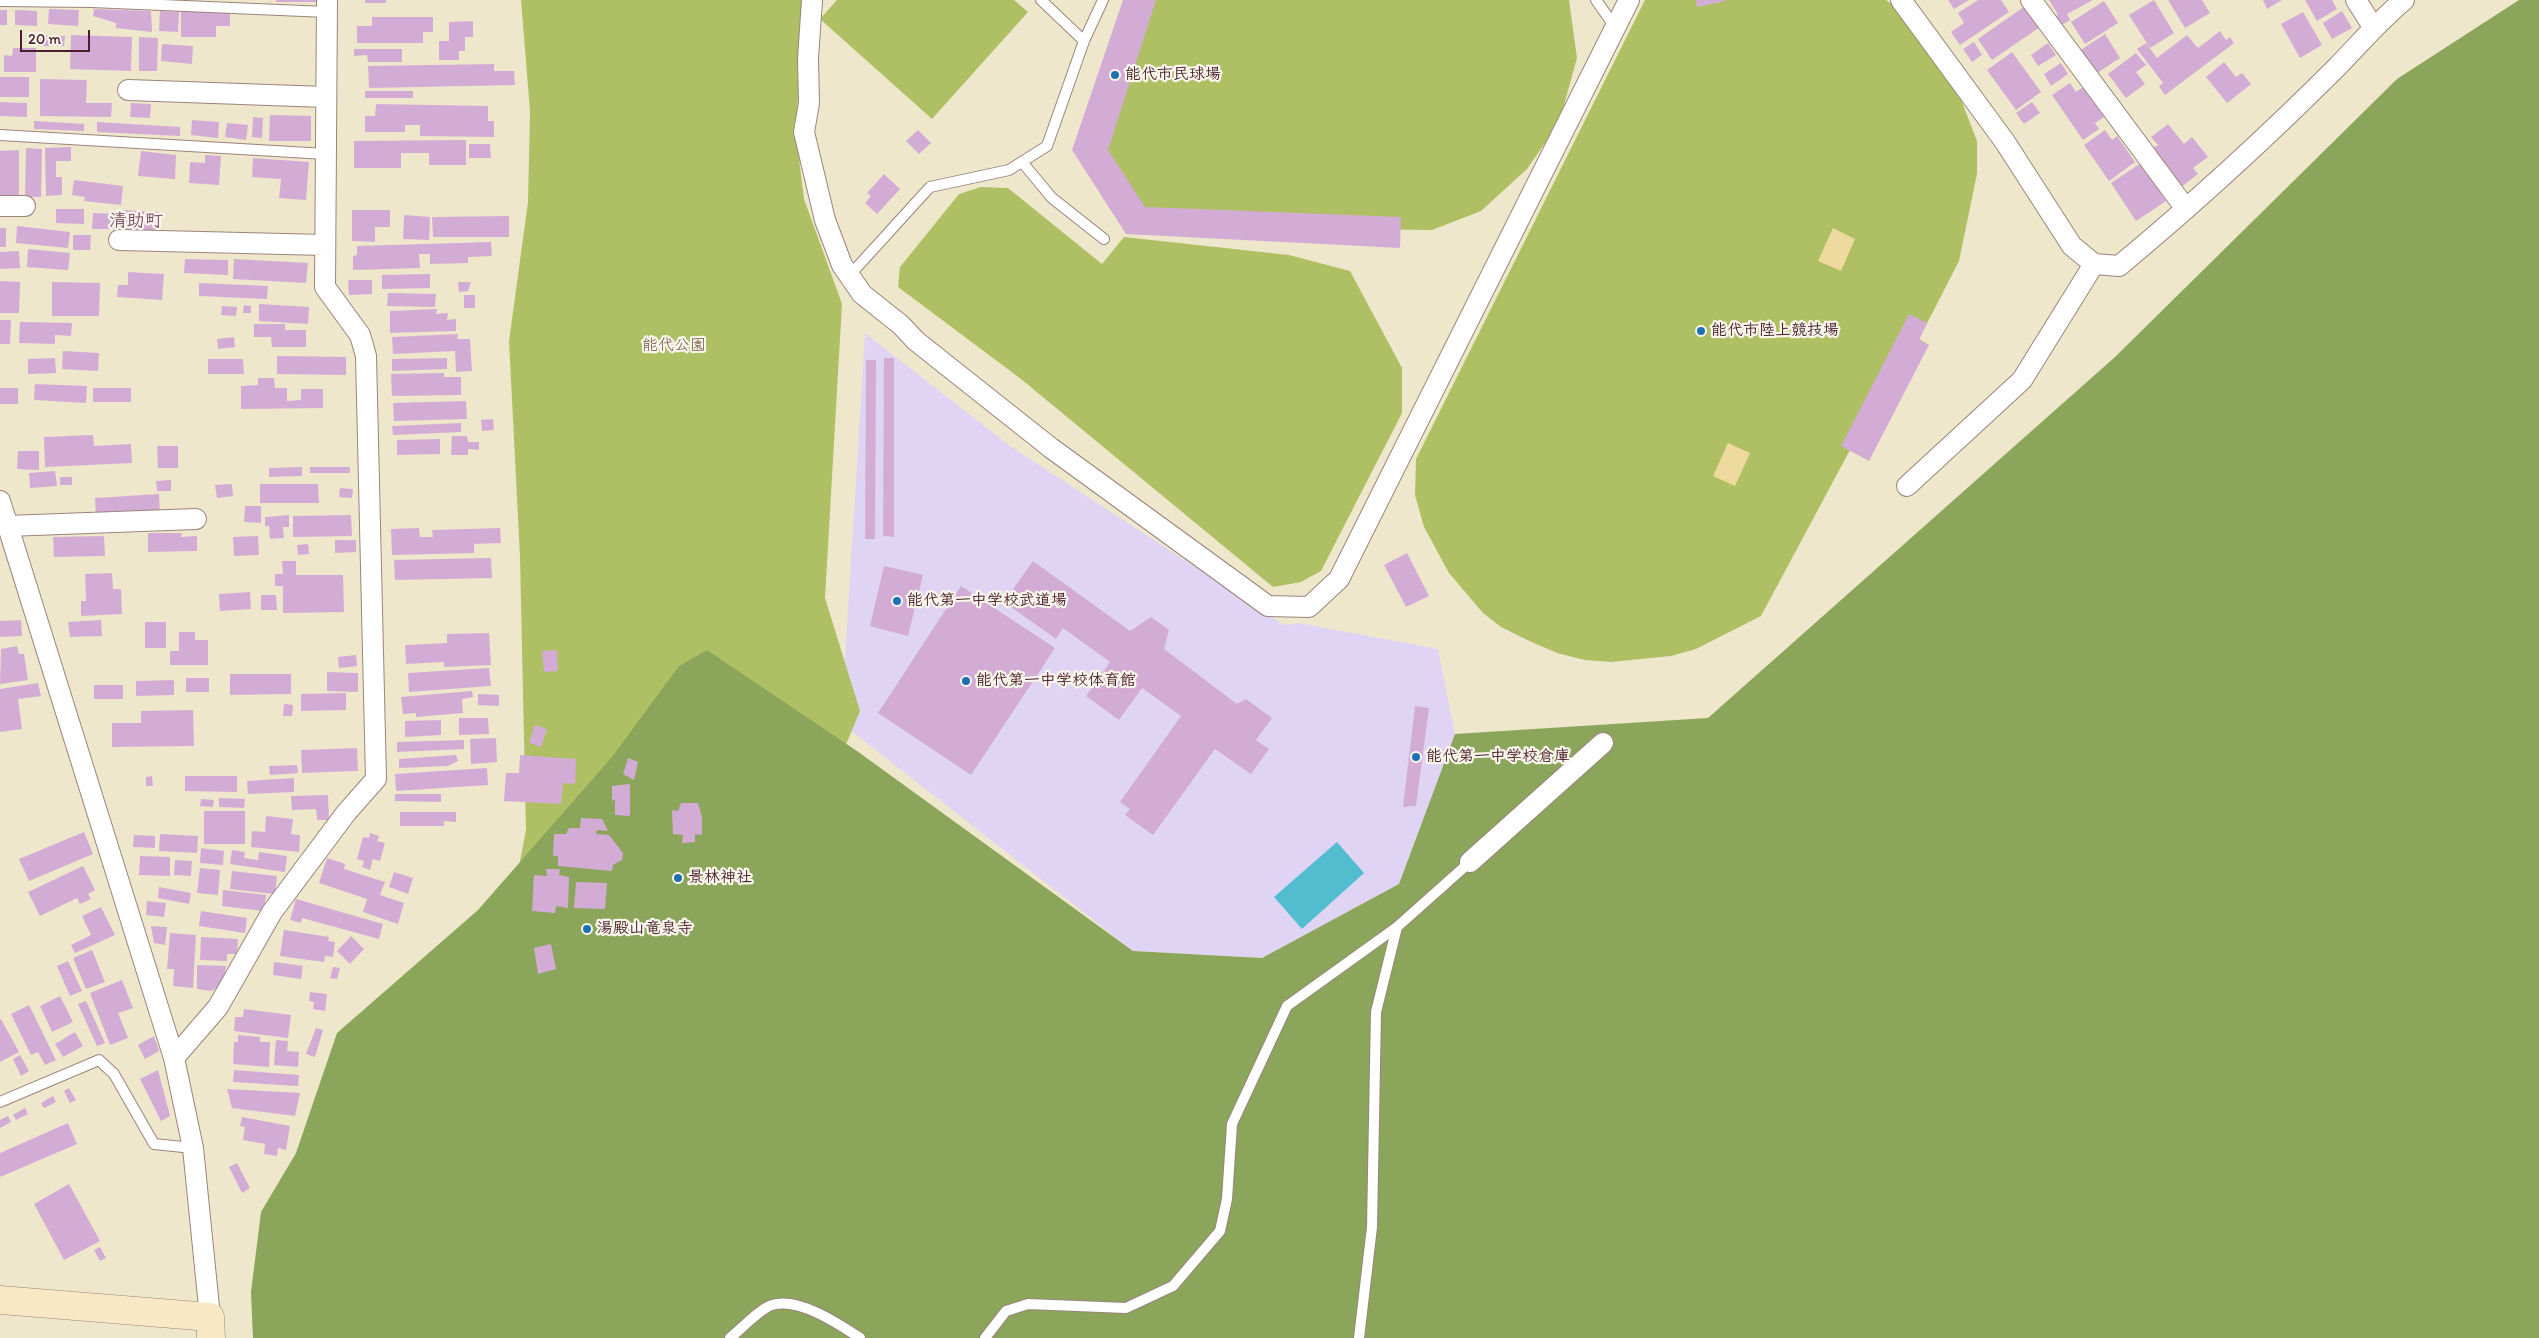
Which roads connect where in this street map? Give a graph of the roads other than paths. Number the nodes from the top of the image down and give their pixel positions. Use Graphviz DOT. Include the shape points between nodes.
graph roads {
  1 [pos="812,0"];
  2 [pos="1041,0"];
  3 [pos="1103,0"];
  4 [pos="1596,0"];
  5 [pos="1629,0"];
  6 [pos="1902,0"];
  7 [pos="2031,0"];
  8 [pos="2356,0"];
  9 [pos="2404,0"];
  10 [pos="0,1"];
  11 [pos="327,6"];
  12 [pos="1615,27"];
  13 [pos="2373,27"];
  14 [pos="1084,41"];
  15 [pos="128,90"];
  16 [pos="326,97"];
  17 [pos="0,135"];
  18 [pos="326,154"];
  19 [pos="1022,162"];
  20 [pos="0,206"];
  21 [pos="25,206"];
  22 [pos="2186,209"];
  23 [pos="119,240"];
  24 [pos="1104,240"];
  25 [pos="325,245"];
  26 [pos="2094,264"];
  27 [pos="849,276"];
  28 [pos="1907,486"];
  29 [pos="0,501"];
  30 [pos="196,519"];
  31 [pos="8,526"];
  32 [pos="1603,743"];
  33 [pos="1470,862"];
  34 [pos="1396,927"];
  35 [pos="174,1058"];
  36 [pos="0,1102"];
  37 [pos="193,1148"];
  38 [pos="0,1300"];
  39 [pos="210,1328"];
  40 [pos="730,1338"];
  41 [pos="860,1338"];
  42 [pos="985,1338"];
  43 [pos="1359,1338"];
  1 -- 27 [label="street" via="809,103 804,132 825,220"];
  2 -- 14 [label="lane"];
  3 -- 14 [label="lane"];
  4 -- 12 [label="lane"];
  5 -- 12 [label="street"];
  6 -- 26 [label="street" via="2005,142 2072,246"];
  7 -- 22 [label="street"];
  8 -- 13 [label="street"];
  9 -- 13 [label="street"];
  10 -- 11 [label="lane"];
  11 -- 16 [label="street"];
  12 -- 27 [label="street" via="1339,579 1309,607 1268,606 1036,436 916,341 862,294"];
  13 -- 22 [label="street" via="2339,64"];
  14 -- 19 [label="lane" via="1047,146"];
  15 -- 16 [label="street"];
  16 -- 18 [label="street"];
  17 -- 18 [label="lane"];
  18 -- 25 [label="street"];
  19 -- 24 [label="lane" via="1052,198"];
  19 -- 27 [label="lane" via="1009,170 930,187"];
  20 -- 21 [label="street"];
  22 -- 26 [label="street" via="2119,266"];
  23 -- 25 [label="street"];
  25 -- 35 [label="street" via="325,287 360,335 366,356 376,779 346,813 272,912 218,1007"];
  26 -- 28 [label="street" via="2022,380"];
  29 -- 31 [label="street"];
  30 -- 31 [label="street"];
  31 -- 35 [label="street"];
  32 -- 33 [label="street"];
  33 -- 34 [label="lane"];
  34 -- 42 [label="lane" via="1287,1006 1232,1124 1227,1199 1220,1231 1173,1286 1126,1308 1028,1304 1006,1311"];
  34 -- 43 [label="lane" via="1376,1012 1372,1227"];
  35 -- 37 [label="street"];
  36 -- 37 [label="lane" via="99,1060 114,1074 154,1144"];
  37 -- 39 [label="street"];
  38 -- 39 [label="street"];
  40 -- 41 [label="lane" via="771,1305 789,1304 826,1316"];
}
